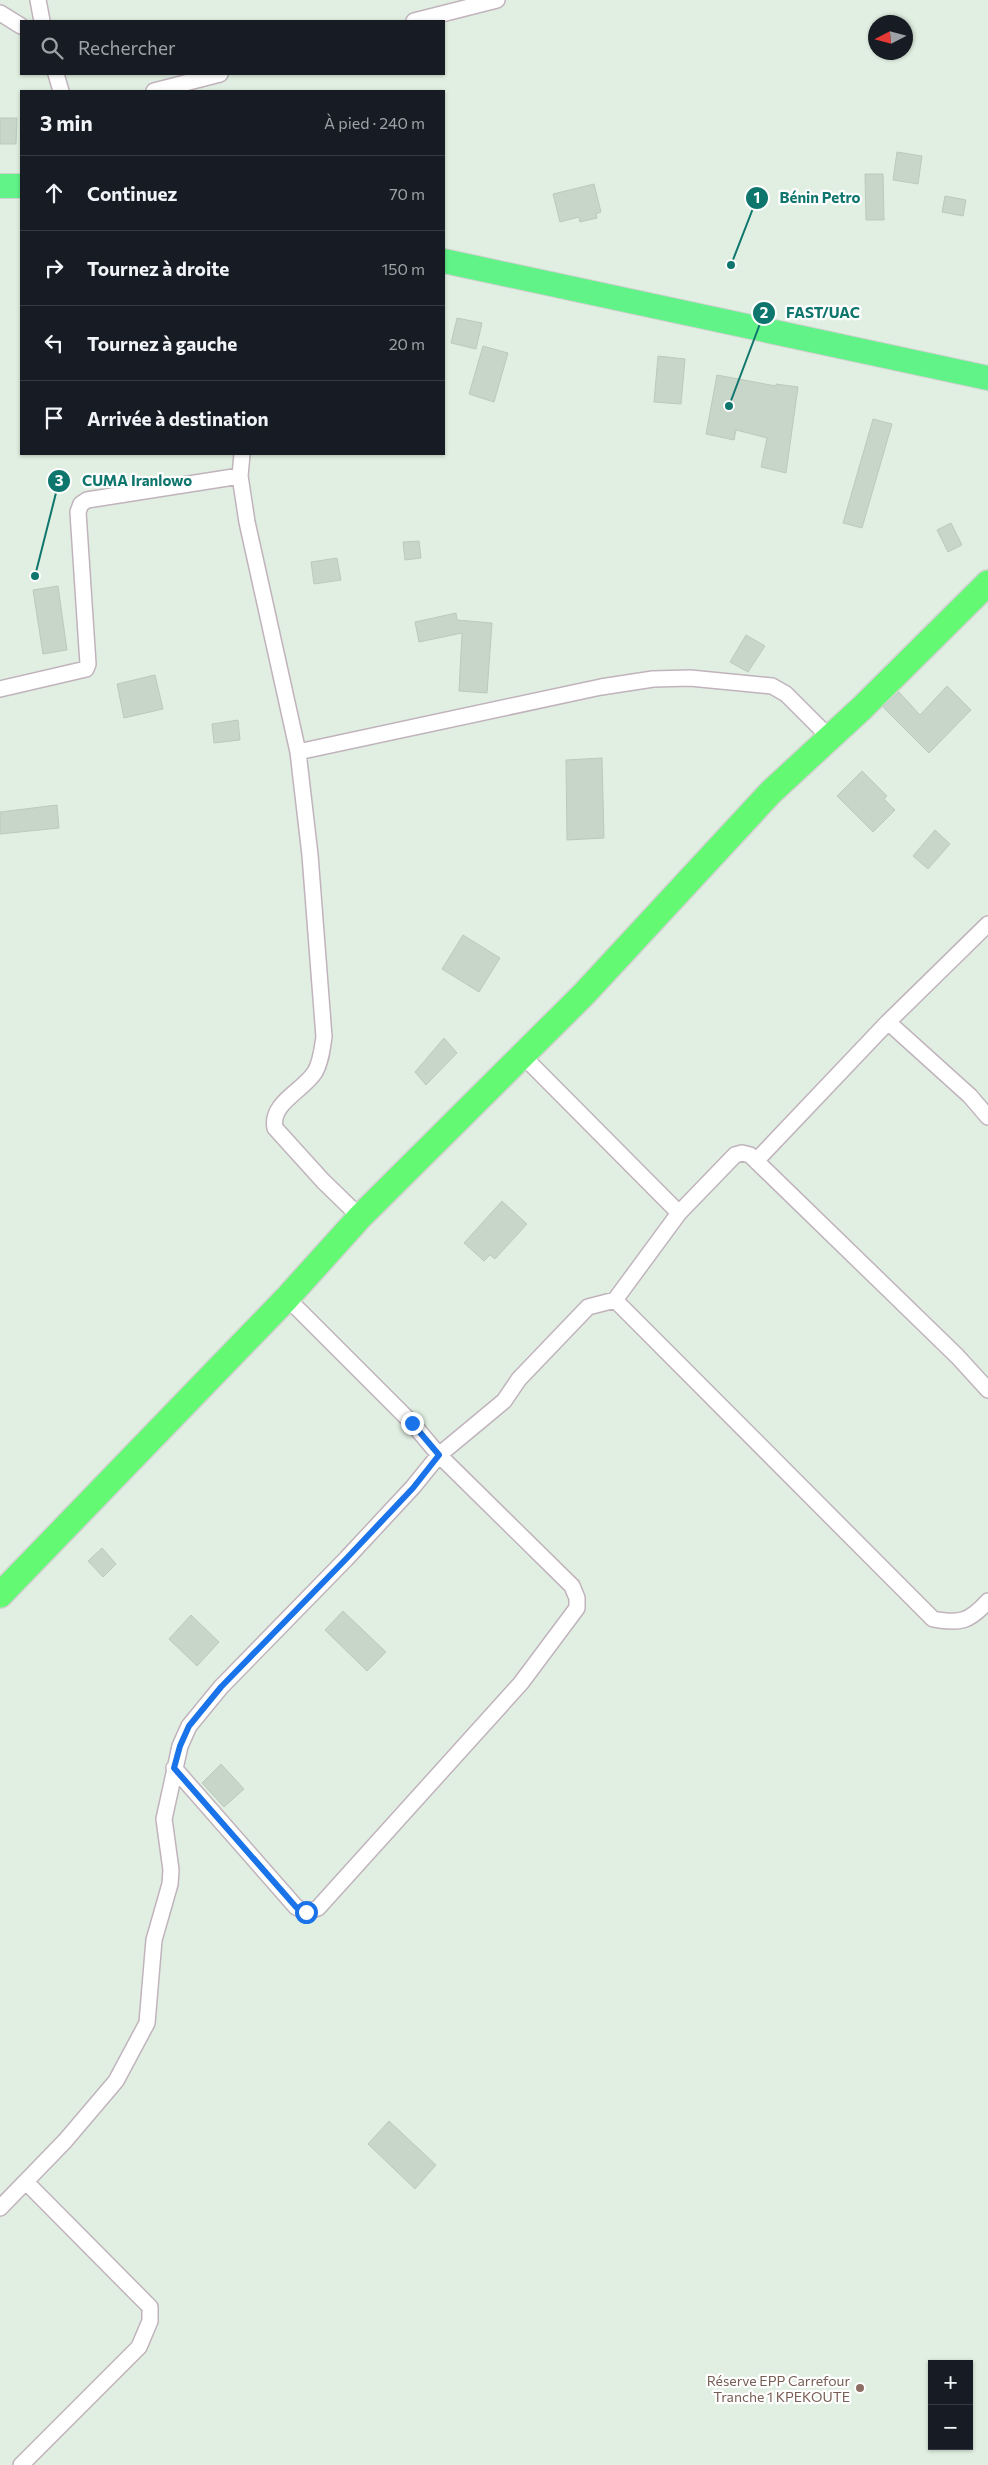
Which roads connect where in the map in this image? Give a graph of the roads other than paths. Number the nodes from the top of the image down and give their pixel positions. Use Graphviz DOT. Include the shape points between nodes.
graph roads {
  1 [pos="38,0"];
  2 [pos="497,0"];
  3 [pos="0,12"];
  4 [pos="42,20"];
  5 [pos="418,20"];
  6 [pos="20,25"];
  7 [pos="56,75"];
  8 [pos="216,75"];
  9 [pos="61,90"];
  10 [pos="158,90"];
  11 [pos="0,186"];
  12 [pos="20,186"];
  13 [pos="445,261"];
  14 [pos="988,378"];
  15 [pos="242,455"];
  16 [pos="240,476"];
  17 [pos="988,583"];
  18 [pos="0,689"];
  19 [pos="829,737"];
  20 [pos="298,752"];
  21 [pos="988,924"];
  22 [pos="888,1022"];
  23 [pos="522,1055"];
  24 [pos="988,1117"];
  25 [pos="756,1161"];
  26 [pos="679,1213"];
  27 [pos="360,1217"];
  28 [pos="287,1298"];
  29 [pos="614,1300"];
  30 [pos="988,1390"];
  31 [pos="439,1455"];
  32 [pos="0,1595"];
  33 [pos="988,1602"];
  34 [pos="174,1768"];
  35 [pos="27,2183"];
  36 [pos="0,2208"];
  37 [pos="21,2465"];
  1 -- 4 [label="street"];
  2 -- 5 [label="street"];
  3 -- 6 [label="street"];
  7 -- 9 [label="street"];
  8 -- 10 [label="street"];
  11 -- 12 [label="main road"];
  13 -- 14 [label="main road"];
  15 -- 16 [label="street"];
  16 -- 18 [label="street" via="88,500 81,504 78,512 86,669"];
  16 -- 20 [label="street" via="247,522"];
  17 -- 19 [label="highway"];
  19 -- 20 [label="street" via="786,694 772,686 690,678 653,679 601,687"];
  19 -- 23 [label="highway" via="771,792 584,994"];
  20 -- 27 [label="street" via="310,854 324,1037 314,1073 273,1119 275,1128"];
  21 -- 22 [label="street"];
  22 -- 24 [label="street" via="970,1096"];
  22 -- 25 [label="street"];
  23 -- 26 [label="street"];
  23 -- 27 [label="highway"];
  25 -- 26 [label="street" via="750,1155 735,1155"];
  25 -- 30 [label="street"];
  26 -- 29 [label="street"];
  27 -- 28 [label="highway"];
  28 -- 31 [label="street" via="412,1423"];
  28 -- 32 [label="highway"];
  29 -- 31 [label="street" via="588,1307 520,1379 504,1401"];
  29 -- 33 [label="street" via="933,1619 955,1623 976,1614"];
  31 -- 34 [label="street" via="413,1488 221,1687 189,1726"];
  31 -- 34 [label="street" via="572,1586 577,1598 577,1608 521,1683 318,1908 306,1912 296,1907"];
  34 -- 35 [label="street" via="164,1819 170,1884 154,1940 147,2023 116,2081"];
  35 -- 36 [label="street"];
  35 -- 37 [label="street" via="150,2307 150,2321 139,2347"];
}
